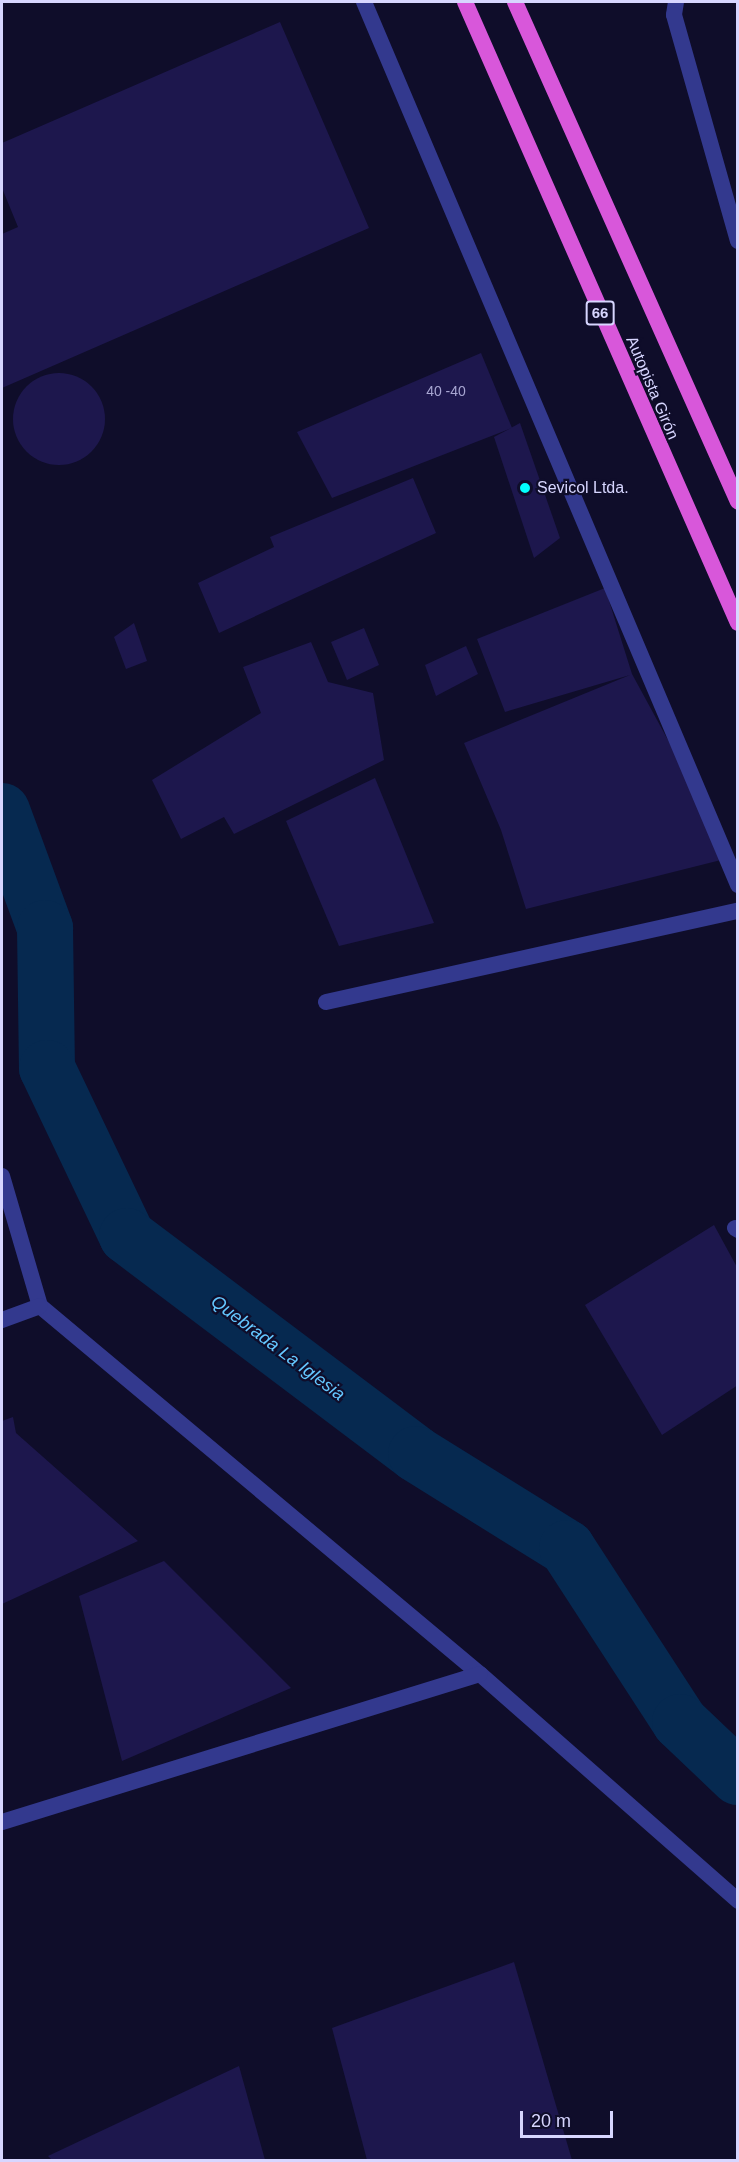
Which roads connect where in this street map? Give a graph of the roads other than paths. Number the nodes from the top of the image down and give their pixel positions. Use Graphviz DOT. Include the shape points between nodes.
graph roads {
  1 [pos="364,2"];
  2 [pos="465,2"];
  3 [pos="515,2"];
  4 [pos="676,2"];
  5 [pos="738,241"];
  6 [pos="738,502"];
  7 [pos="738,623"];
  8 [pos="738,885"];
  9 [pos="738,911"];
  10 [pos="326,1002"];
  11 [pos="2,1176"];
  12 [pos="40,1306"];
  13 [pos="2,1320"];
  14 [pos="480,1674"];
  15 [pos="2,1822"];
  16 [pos="738,1901"];
  1 -- 8 [label="lane"];
  2 -- 7 [label="highway, Autopista Girón / 66"];
  3 -- 6 [label="highway, Autopista Girón"];
  4 -- 5 [label="lane" via="674,15"];
  9 -- 10 [label="lane"];
  11 -- 12 [label="lane"];
  12 -- 13 [label="lane"];
  12 -- 14 [label="lane"];
  14 -- 15 [label="lane"];
  14 -- 16 [label="lane"];
}
